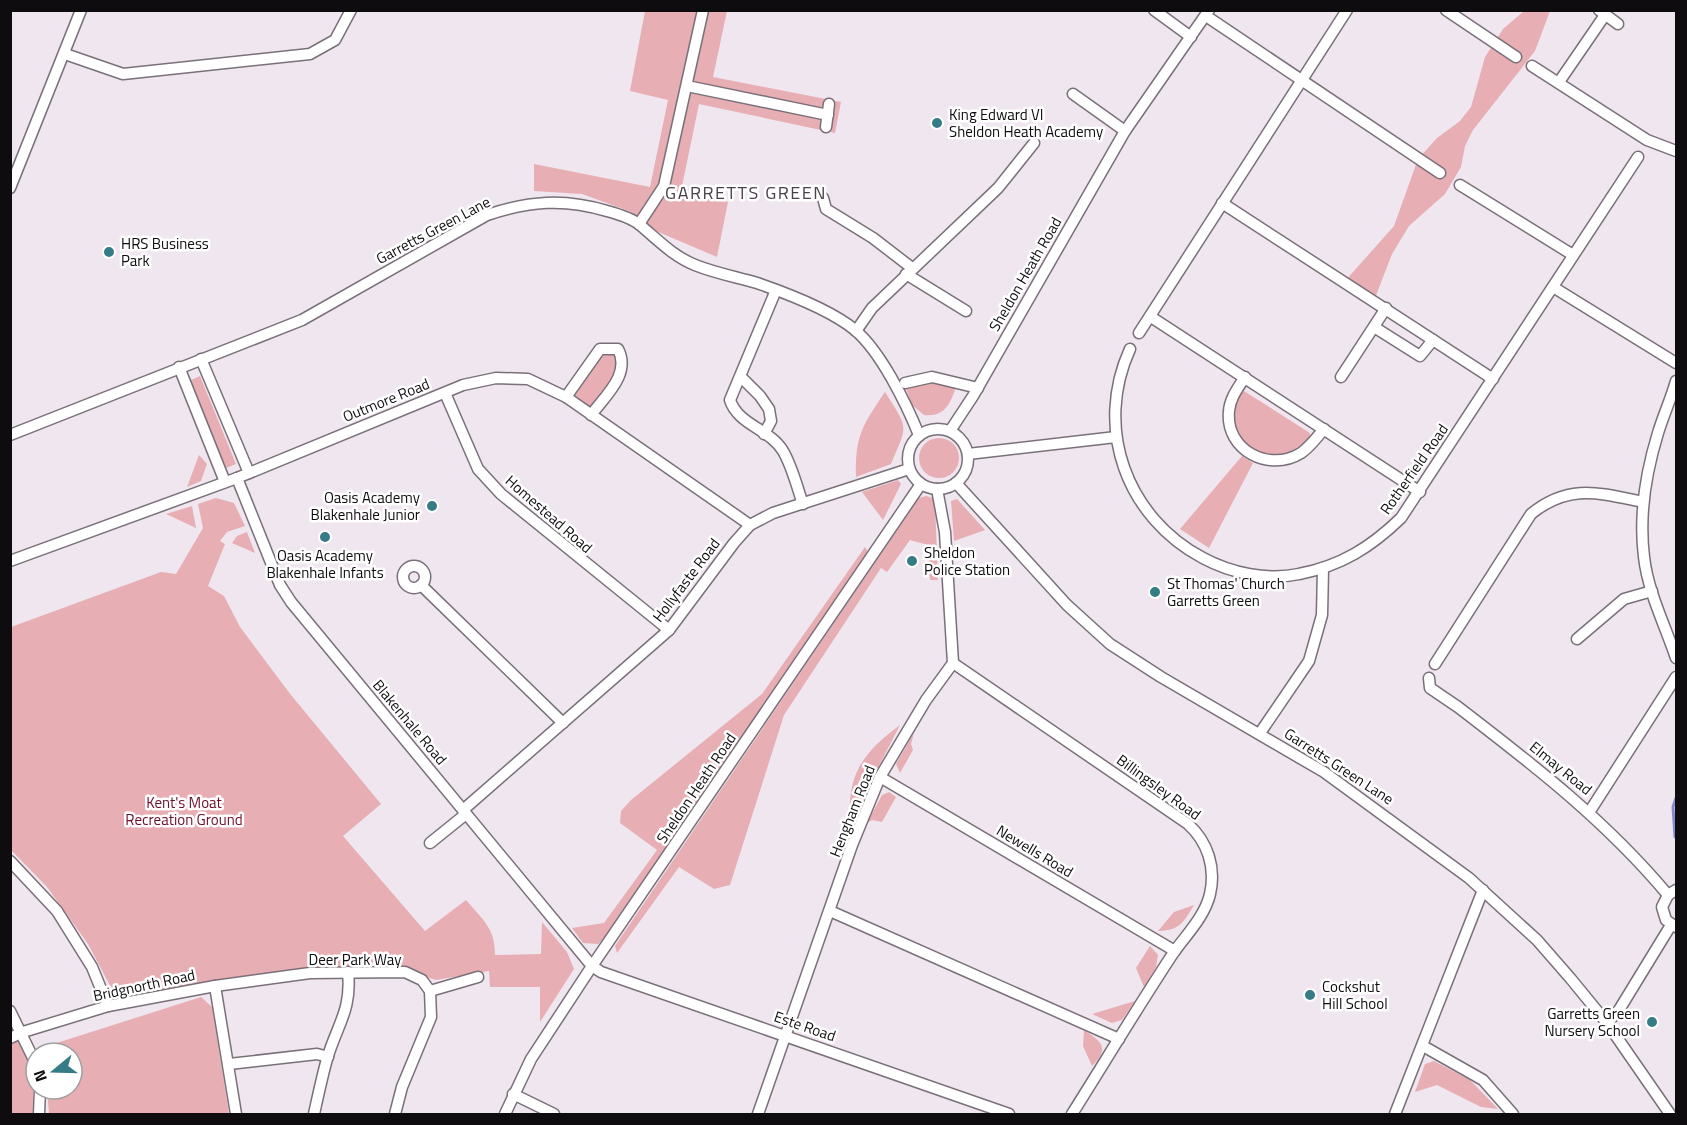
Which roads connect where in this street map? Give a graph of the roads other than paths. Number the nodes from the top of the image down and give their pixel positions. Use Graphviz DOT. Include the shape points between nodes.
graph roads {
  1 [pos="81,10"];
  2 [pos="351,10"];
  3 [pos="703,10"];
  4 [pos="1154,10"];
  5 [pos="1347,10"];
  6 [pos="1446,10"];
  7 [pos="1208,13"];
  8 [pos="1602,13"];
  9 [pos="1618,24"];
  10 [pos="1191,37"];
  11 [pos="65,54"];
  12 [pos="1516,57"];
  13 [pos="1532,66"];
  14 [pos="1301,82"];
  15 [pos="1559,82"];
  16 [pos="687,86"];
  17 [pos="1073,94"];
  18 [pos="826,127"];
  19 [pos="1125,131"];
  20 [pos="1034,143"];
  21 [pos="1677,151"];
  22 [pos="1638,157"];
  23 [pos="1440,173"];
  24 [pos="1460,185"];
  25 [pos="10,188"];
  26 [pos="1222,203"];
  27 [pos="823,206"];
  28 [pos="639,224"];
  29 [pos="1573,255"];
  30 [pos="909,271"];
  31 [pos="1553,287"];
  32 [pos="776,290"];
  33 [pos="1386,308"];
  34 [pos="966,311"];
  35 [pos="1151,317"];
  36 [pos="1374,327"];
  37 [pos="856,331"];
  38 [pos="1139,333"];
  39 [pos="1433,339"];
  40 [pos="1130,349"];
  41 [pos="201,359"];
  42 [pos="1675,363"];
  43 [pos="179,368"];
  44 [pos="741,377"];
  45 [pos="1245,377"];
  46 [pos="1341,377"];
  47 [pos="1493,379"];
  48 [pos="1677,381"];
  49 [pos="904,383"];
  50 [pos="978,388"];
  51 [pos="445,393"];
  52 [pos="566,397"];
  53 [pos="591,415"];
  54 [pos="1324,429"];
  55 [pos="950,431"];
  56 [pos="764,434"];
  57 [pos="10,435"];
  58 [pos="919,435"];
  59 [pos="1116,437"];
  60 [pos="968,454"];
  61 [pos="909,469"];
  62 [pos="249,473"];
  63 [pos="237,478"];
  64 [pos="225,482"];
  65 [pos="956,483"];
  66 [pos="921,484"];
  67 [pos="937,489"];
  68 [pos="1420,492"];
  69 [pos="1643,502"];
  70 [pos="803,504"];
  71 [pos="750,525"];
  72 [pos="10,561"];
  73 [pos="1323,568"];
  74 [pos="421,585"];
  75 [pos="1652,591"];
  76 [pos="669,630"];
  77 [pos="1577,639"];
  78 [pos="1677,658"];
  79 [pos="953,663"];
  80 [pos="1435,664"];
  81 [pos="1677,677"];
  82 [pos="1429,678"];
  83 [pos="563,723"];
  84 [pos="1260,733"];
  85 [pos="880,777"];
  86 [pos="1590,811"];
  87 [pos="465,812"];
  88 [pos="430,843"];
  89 [pos="10,861"];
  90 [pos="1483,890"];
  91 [pos="1672,892"];
  92 [pos="830,911"];
  93 [pos="1674,926"];
  94 [pos="1175,951"];
  95 [pos="592,966"];
  96 [pos="348,972"];
  97 [pos="478,977"];
  98 [pos="215,986"];
  99 [pos="430,991"];
  100 [pos="108,1006"];
  101 [pos="10,1011"];
  102 [pos="1607,1023"];
  103 [pos="23,1032"];
  104 [pos="785,1035"];
  105 [pos="10,1038"];
  106 [pos="1119,1039"];
  107 [pos="27,1041"];
  108 [pos="1423,1046"];
  109 [pos="328,1057"];
  110 [pos="229,1064"];
  111 [pos="513,1094"];
  112 [pos="236,1114"];
  113 [pos="314,1114"];
  114 [pos="395,1114"];
  115 [pos="505,1114"];
  116 [pos="554,1114"];
  117 [pos="758,1114"];
  118 [pos="1009,1114"];
  119 [pos="1072,1114"];
  120 [pos="1395,1114"];
  121 [pos="1513,1114"];
  122 [pos="1670,1114"];
  1 -- 11 [label="street"];
  2 -- 11 [label="street" via="335,40 310,54 123,74"];
  3 -- 16 [label="street"];
  4 -- 10 [label="street"];
  5 -- 14 [label="street"];
  6 -- 12 [label="street"];
  7 -- 10 [label="street, Sheldon Heath Road"];
  7 -- 14 [label="street"];
  8 -- 9 [label="street"];
  8 -- 15 [label="street"];
  10 -- 19 [label="street, Sheldon Heath Road"];
  11 -- 25 [label="street"];
  13 -- 15 [label="street"];
  14 -- 23 [label="street"];
  14 -- 26 [label="street"];
  15 -- 21 [label="street" via="1647,140"];
  16 -- 18 [label="street" via="829,110"];
  16 -- 28 [label="street" via="664,186"];
  17 -- 19 [label="street"];
  19 -- 50 [label="street, Sheldon Heath Road"];
  20 -- 30 [label="street" via="998,188"];
  22 -- 29 [label="street, Rotherfield Road"];
  24 -- 29 [label="street"];
  26 -- 33 [label="street"];
  26 -- 35 [label="street"];
  27 -- 30 [label="street" via="873,238"];
  28 -- 32 [label="street, Garretts Green Lane" via="668,250 694,265"];
  28 -- 41 [label="street, Garretts Green Lane" via="587,205 559,201 516,206 462,228 302,320"];
  29 -- 31 [label="street, Rotherfield Road"];
  30 -- 34 [label="street"];
  30 -- 37 [label="street" via="872,308"];
  31 -- 42 [label="street"];
  31 -- 47 [label="street, Rotherfield Road"];
  32 -- 37 [label="street, Garretts Green Lane"];
  32 -- 44 [label="street"];
  33 -- 36 [label="street"];
  33 -- 39 [label="street"];
  35 -- 38 [label="street"];
  35 -- 45 [label="street"];
  36 -- 39 [label="street" via="1420,356"];
  36 -- 46 [label="street"];
  37 -- 58 [label="street, Garretts Green Lane" via="895,384"];
  39 -- 47 [label="street"];
  40 -- 59 [label="street, Rotherfield Road" via="1120,373"];
  41 -- 43 [label="street, Garretts Green Lane"];
  41 -- 62 [label="street"];
  43 -- 57 [label="street, Garretts Green Lane"];
  43 -- 64 [label="street"];
  44 -- 56 [label="street" via="769,409 771,421"];
  44 -- 56 [label="street" via="730,400 734,413"];
  45 -- 54 [label="street"];
  45 -- 54 [label="street" via="1231,402 1229,420 1236,438 1254,457 1266,461 1294,456 1310,446"];
  47 -- 68 [label="street, Rotherfield Road"];
  48 -- 69 [label="street" via="1657,434"];
  49 -- 50 [label="street" via="932,377"];
  50 -- 55 [label="street, Sheldon Heath Road"];
  51 -- 52 [label="street, Outmore Road" via="481,380 506,379 528,380"];
  51 -- 62 [label="street, Outmore Road"];
  51 -- 76 [label="street, Homestead Road" via="478,469 501,494"];
  52 -- 53 [label="street, Outmore Road"];
  52 -- 53 [label="street" via="600,349 618,349 624,359 622,373"];
  53 -- 71 [label="street, Outmore Road"];
  54 -- 68 [label="street"];
  55 -- 58 [label="street" via="933,429"];
  55 -- 60 [label="street" via="964,443"];
  56 -- 70 [label="street" via="783,451"];
  58 -- 61 [label="street" via="909,449"];
  59 -- 60 [label="street"];
  59 -- 73 [label="street, Rotherfield Road" via="1131,486 1145,510 1174,540 1214,564 1250,574 1298,575"];
  60 -- 65 [label="street" via="967,467"];
  61 -- 66 [label="street"];
  61 -- 70 [label="street, Hollyfaste Road"];
  62 -- 63 [label="street, Outmore Road"];
  63 -- 64 [label="street, Outmore Road"];
  63 -- 87 [label="street, Blakenhale Road" via="280,585 291,602"];
  64 -- 72 [label="street, Outmore Road"];
  65 -- 67 [label="street"];
  65 -- 84 [label="street, Garretts Green Lane" via="1067,605 1110,644"];
  66 -- 67 [label="street"];
  66 -- 95 [label="street, Sheldon Heath Road"];
  67 -- 79 [label="street" via="945,532"];
  68 -- 73 [label="street, Rotherfield Road" via="1378,540"];
  69 -- 75 [label="street" via="1644,558"];
  69 -- 80 [label="street" via="1571,493 1548,501 1531,514"];
  70 -- 71 [label="street, Hollyfaste Road" via="772,513"];
  71 -- 76 [label="street, Hollyfaste Road"];
  73 -- 84 [label="street" via="1322,615 1309,661"];
  74 -- 83 [label="street"];
  75 -- 77 [label="street" via="1624,599"];
  75 -- 78 [label="street"];
  76 -- 83 [label="street, Hollyfaste Road"];
  79 -- 85 [label="street, Hengham Road"];
  79 -- 94 [label="street, Billingsley Road" via="1188,824 1200,838 1211,862 1210,897"];
  81 -- 86 [label="street"];
  82 -- 86 [label="street, Elmay Road" via="1435,694 1458,707"];
  83 -- 87 [label="street, Hollyfaste Road"];
  84 -- 90 [label="street, Garretts Green Lane" via="1359,796"];
  85 -- 92 [label="street, Hengham Road"];
  85 -- 94 [label="street, Newells Road"];
  86 -- 91 [label="street, Elmay Road"];
  87 -- 88 [label="street, Hollyfaste Road"];
  87 -- 95 [label="street, Blakenhale Road"];
  89 -- 100 [label="street" via="57,911 92,967"];
  90 -- 102 [label="street, Garretts Green Lane" via="1537,940"];
  90 -- 108 [label="street"];
  91 -- 93 [label="street" via="1662,907 1666,920"];
  92 -- 104 [label="street, Hengham Road"];
  92 -- 106 [label="street"];
  93 -- 102 [label="street"];
  94 -- 106 [label="street, Billingsley Road"];
  95 -- 104 [label="street, Este Road"];
  95 -- 111 [label="street, Sheldon Heath Road" via="531,1059"];
  96 -- 98 [label="street, Deer Park Way"];
  96 -- 99 [label="street, Deer Park Way" via="405,972 422,980"];
  96 -- 109 [label="street" via="347,1012"];
  97 -- 99 [label="street"];
  98 -- 100 [label="street, Bridgnorth Road"];
  98 -- 110 [label="street, Bridgnorth Road"];
  99 -- 114 [label="street" via="431,1017"];
  100 -- 103 [label="street, Bridgnorth Road"];
  101 -- 103 [label="street"];
  102 -- 122 [label="street, Garretts Green Lane"];
  103 -- 105 [label="street, Bridgnorth Road"];
  103 -- 107 [label="street"];
  104 -- 117 [label="street, Hengham Road"];
  104 -- 118 [label="street, Este Road"];
  106 -- 119 [label="street, Billingsley Road"];
  108 -- 120 [label="street"];
  108 -- 121 [label="street" via="1483,1080"];
  109 -- 110 [label="street" via="317,1054"];
  109 -- 113 [label="street"];
  110 -- 112 [label="street, Bridgnorth Road"];
  111 -- 115 [label="street, Sheldon Heath Road"];
  111 -- 116 [label="street"];
}
